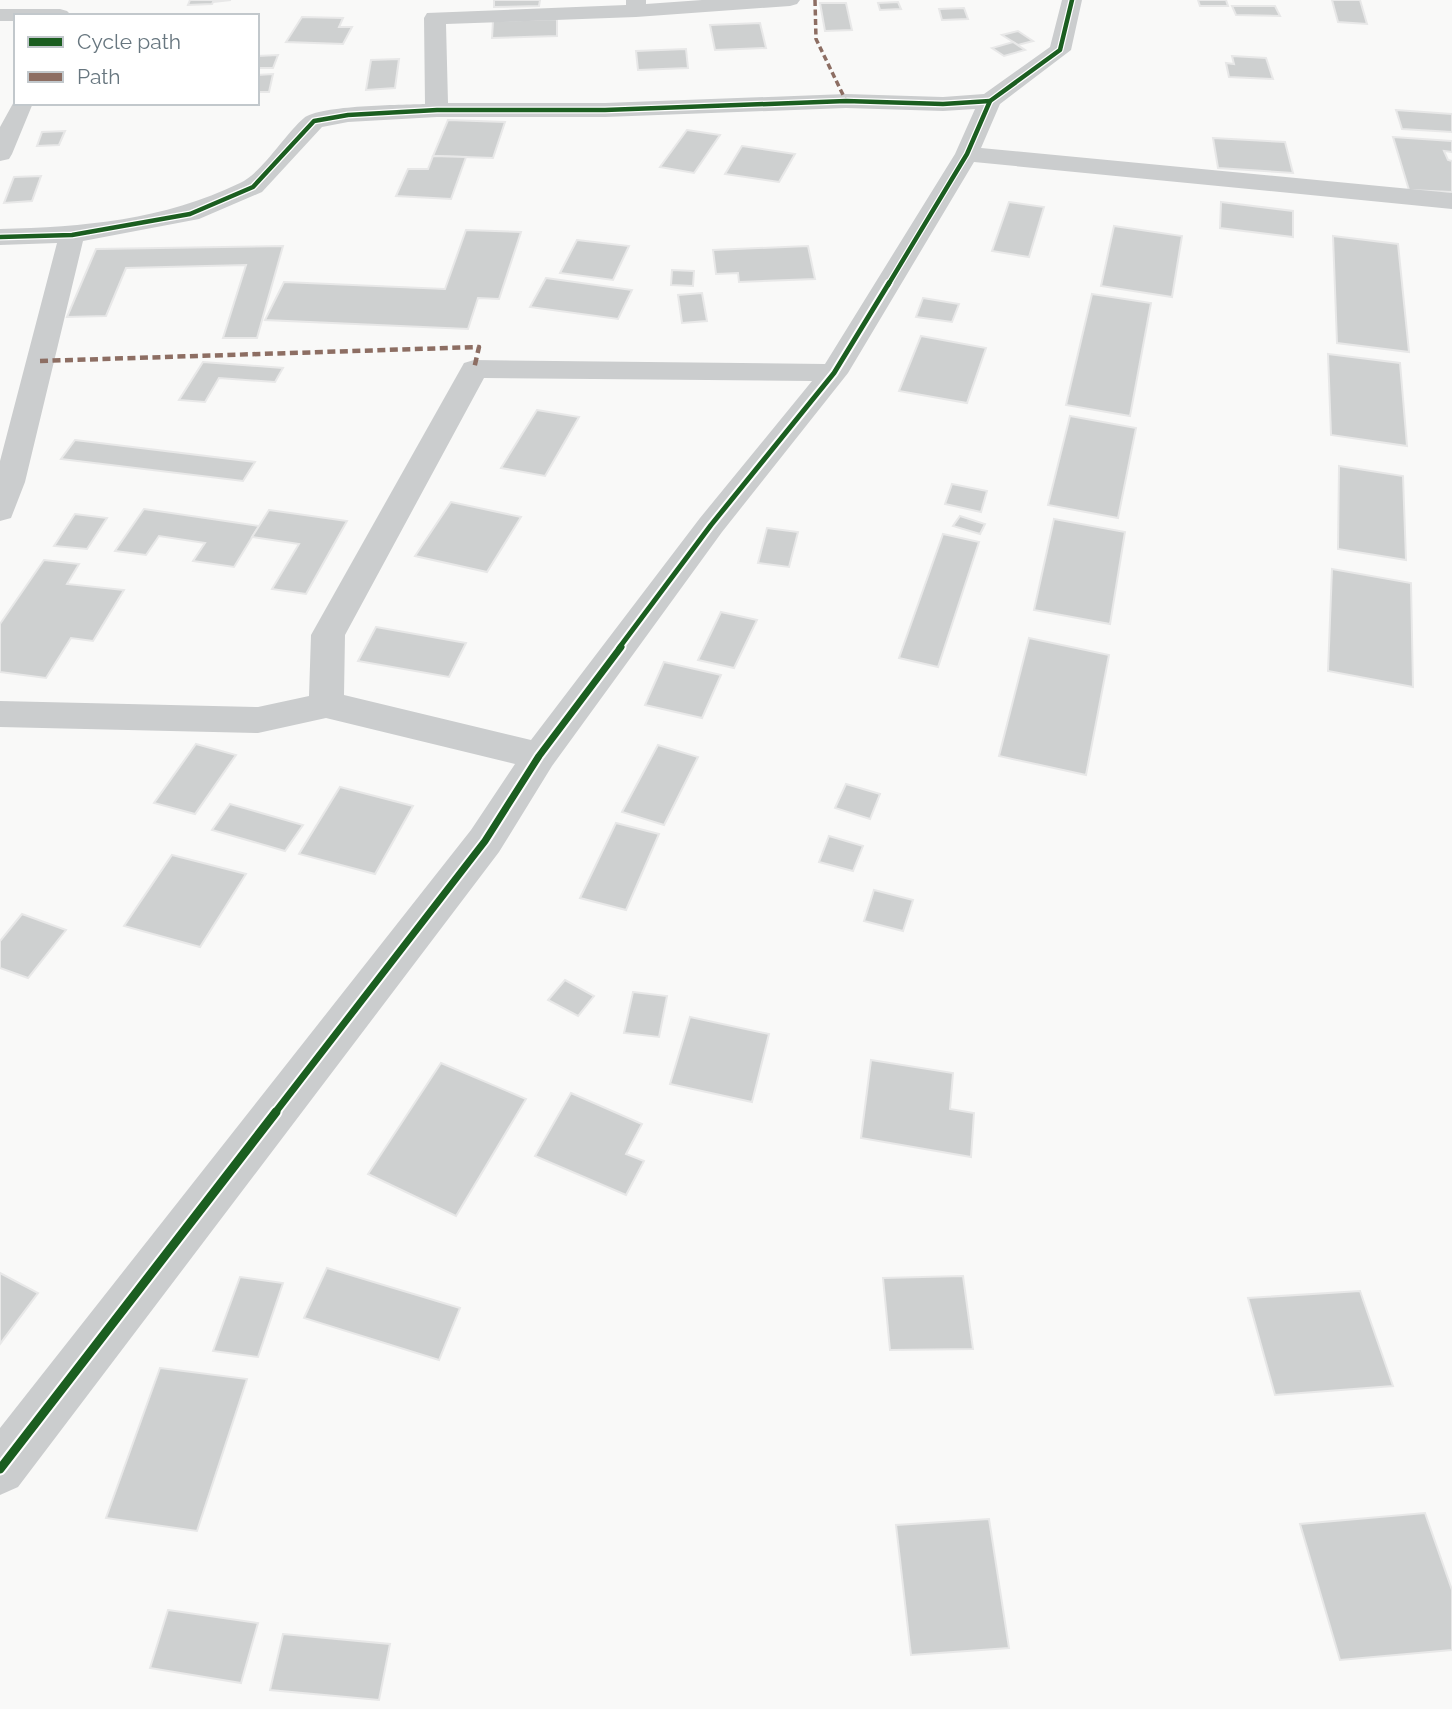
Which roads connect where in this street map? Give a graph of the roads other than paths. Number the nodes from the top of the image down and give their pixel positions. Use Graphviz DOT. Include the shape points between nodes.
graph roads {
  1 [pos="790,0"];
  2 [pos="1072,0"];
  3 [pos="636,5"];
  4 [pos="436,9"];
  5 [pos="990,101"];
  6 [pos="21,105"];
  7 [pos="437,110"];
  8 [pos="0,154"];
  9 [pos="967,154"];
  10 [pos="1452,201"];
  11 [pos="72,235"];
  12 [pos="0,237"];
  13 [pos="834,373"];
  14 [pos="0,511"];
  15 [pos="326,705"];
  16 [pos="0,714"];
  17 [pos="538,756"];
  18 [pos="0,1469"];
  1 -- 3 [label="street"];
  2 -- 5 [label="street" via="1060,50"];
  3 -- 4 [label="street"];
  4 -- 7 [label="street"];
  5 -- 7 [label="street"];
  5 -- 9 [label="street"];
  6 -- 8 [label="street"];
  7 -- 11 [label="street" via="314,121 253,187 235,196 190,215"];
  9 -- 10 [label="street"];
  9 -- 13 [label="street"];
  11 -- 12 [label="street"];
  11 -- 14 [label="street"];
  13 -- 15 [label="street" via="474,369 328,635"];
  13 -- 17 [label="street" via="711,525"];
  15 -- 16 [label="street" via="258,720"];
  15 -- 17 [label="street"];
  17 -- 18 [label="street" via="485,841"];
}
